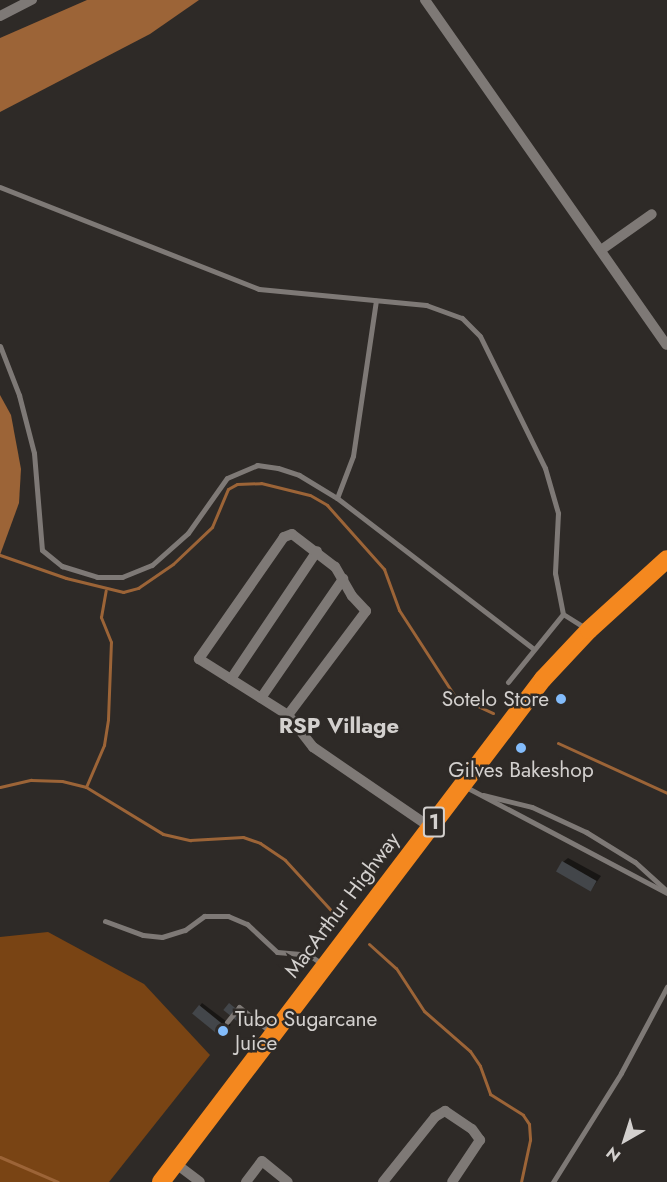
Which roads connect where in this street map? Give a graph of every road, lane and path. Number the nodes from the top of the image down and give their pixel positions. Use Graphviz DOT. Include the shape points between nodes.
graph roads {
  1 [pos="32,0"];
  2 [pos="424,0"];
  3 [pos="0,16"];
  4 [pos="0,187"];
  5 [pos="652,214"];
  6 [pos="601,250"];
  7 [pos="376,301"];
  8 [pos="667,345"];
  9 [pos="0,346"];
  10 [pos="338,498"];
  11 [pos="317,551"];
  12 [pos="667,559"];
  13 [pos="343,579"];
  14 [pos="563,614"];
  15 [pos="589,630"];
  16 [pos="534,649"];
  17 [pos="231,679"];
  18 [pos="508,681"];
  19 [pos="261,698"];
  20 [pos="288,716"];
  21 [pos="462,785"];
  22 [pos="481,795"];
  23 [pos="430,827"];
  24 [pos="667,892"];
  25 [pos="105,921"];
  26 [pos="325,966"];
  27 [pos="667,987"];
  28 [pos="227,1022"];
  29 [pos="273,1034"];
  30 [pos="176,1163"];
  31 [pos="161,1182"];
  32 [pos="200,1182"];
  33 [pos="246,1182"];
  34 [pos="288,1182"];
  35 [pos="383,1182"];
  36 [pos="452,1182"];
  37 [pos="553,1182"];
  1 -- 3 [label="street"];
  2 -- 6 [label="street"];
  4 -- 7 [label="lane" via="259,289"];
  5 -- 6 [label="street"];
  6 -- 8 [label="street"];
  7 -- 10 [label="lane" via="353,456"];
  7 -- 14 [label="lane" via="438,308 462,318 480,336 552,489 558,513 555,573"];
  9 -- 10 [label="lane" via="19,395 34,453 42,550 62,566 97,577 122,577 152,565 188,533 227,478 257,465 299,475"];
  10 -- 16 [label="lane"];
  11 -- 13 [label="street" via="336,567"];
  11 -- 17 [label="street"];
  11 -- 17 [label="street" via="292,534 284,537 199,659"];
  12 -- 15 [label="highway, MacArthur Highway / 1"];
  13 -- 19 [label="street"];
  13 -- 20 [label="street" via="366,611"];
  14 -- 15 [label="lane"];
  14 -- 16 [label="lane"];
  15 -- 21 [label="highway, MacArthur Highway / 1" via="543,679"];
  16 -- 18 [label="lane"];
  17 -- 19 [label="street"];
  19 -- 20 [label="street"];
  20 -- 23 [label="street" via="312,747"];
  21 -- 22 [label="lane"];
  21 -- 23 [label="highway, MacArthur Highway / 1"];
  22 -- 24 [label="lane"];
  22 -- 24 [label="lane" via="524,804 586,832 635,862"];
  23 -- 26 [label="highway, MacArthur Highway / 1"];
  25 -- 26 [label="lane" via="162,937 185,930 204,916 228,916 247,924 277,952 309,955"];
  26 -- 29 [label="highway, MacArthur Highway / 1"];
  27 -- 37 [label="lane" via="621,1073"];
  28 -- 29 [label="lane" via="239,1007"];
  29 -- 30 [label="highway, MacArthur Highway / 1"];
  30 -- 31 [label="highway, MacArthur Highway / 1"];
  30 -- 32 [label="street"];
  33 -- 34 [label="street" via="262,1161"];
  35 -- 36 [label="street" via="435,1117 445,1111 480,1140"];
}
